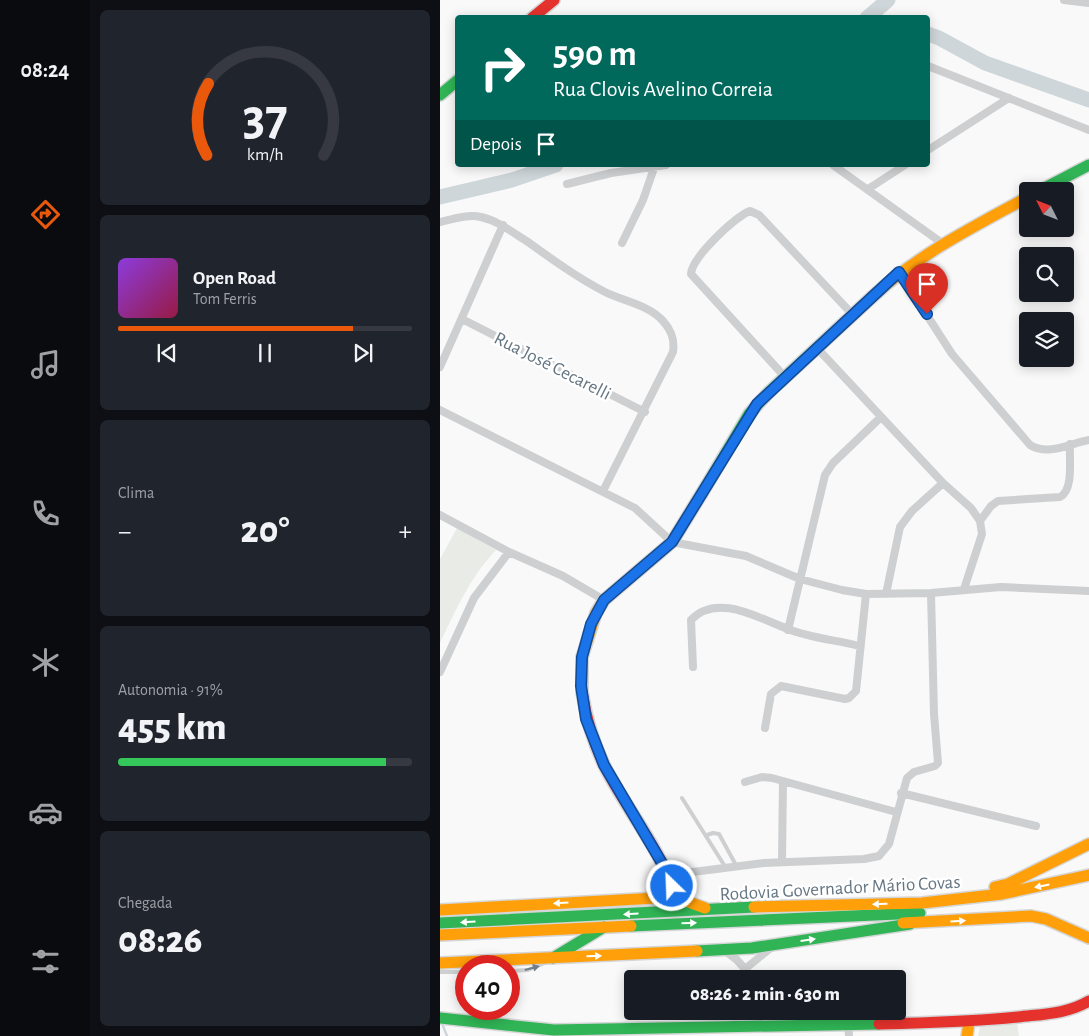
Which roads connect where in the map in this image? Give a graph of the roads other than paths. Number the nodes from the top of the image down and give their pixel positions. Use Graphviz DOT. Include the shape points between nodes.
graph roads {
  1 [pos="1064,0"];
  2 [pos="551,1"];
  3 [pos="1089,3"];
  4 [pos="535,15"];
  5 [pos="930,67"];
  6 [pos="455,82"];
  7 [pos="440,95"];
  8 [pos="1009,98"];
  9 [pos="1089,130"];
  10 [pos="930,149"];
  11 [pos="1089,165"];
  12 [pos="658,167"];
  13 [pos="836,167"];
  14 [pos="901,167"];
  15 [pos="654,168"];
  16 [pos="1056,182"];
  17 [pos="566,184"];
  18 [pos="868,188"];
  19 [pos="1019,202"];
  20 [pos="440,222"];
  21 [pos="502,225"];
  22 [pos="622,243"];
  23 [pos="942,243"];
  24 [pos="899,272"];
  25 [pos="853,316"];
  26 [pos="462,318"];
  27 [pos="817,348"];
  28 [pos="440,366"];
  29 [pos="785,377"];
  30 [pos="440,410"];
  31 [pos="645,412"];
  32 [pos="881,417"];
  33 [pos="1089,440"];
  34 [pos="1070,444"];
  35 [pos="943,483"];
  36 [pos="603,491"];
  37 [pos="440,515"];
  38 [pos="980,521"];
  39 [pos="672,542"];
  40 [pos="509,552"];
  41 [pos="800,579"];
  42 [pos="964,589"];
  43 [pos="1089,591"];
  44 [pos="931,593"];
  45 [pos="866,594"];
  46 [pos="886,594"];
  47 [pos="604,600"];
  48 [pos="788,630"];
  49 [pos="859,646"];
  50 [pos="692,667"];
  51 [pos="440,672"];
  52 [pos="764,728"];
  53 [pos="783,781"];
  54 [pos="745,782"];
  55 [pos="901,793"];
  56 [pos="682,798"];
  57 [pos="896,812"];
  58 [pos="1036,826"];
  59 [pos="707,835"];
  60 [pos="1089,844"];
  61 [pos="782,861"];
  62 [pos="736,867"];
  63 [pos="726,868"];
  64 [pos="669,875"];
  65 [pos="1089,875"];
  66 [pos="1089,886"];
  67 [pos="676,897"];
  68 [pos="922,904"];
  69 [pos="440,910"];
  70 [pos="712,911"];
  71 [pos="846,917"];
  72 [pos="440,923"];
  73 [pos="910,924"];
  74 [pos="605,926"];
  75 [pos="440,935"];
  76 [pos="1089,938"];
  77 [pos="774,944"];
  78 [pos="724,950"];
  79 [pos="554,958"];
  80 [pos="440,963"];
  81 [pos="745,969"];
  82 [pos="520,970"];
  83 [pos="440,972"];
  84 [pos="455,972"];
  85 [pos="1089,1002"];
  86 [pos="440,1018"];
  87 [pos="735,1020"];
  88 [pos="969,1022"];
  89 [pos="734,1026"];
  90 [pos="848,1030"];
  91 [pos="757,1031"];
  92 [pos="699,1032"];
  93 [pos="967,1036"];
  1 -- 3 [label="street"];
  2 -- 4 [label="main road"];
  5 -- 8 [label="street"];
  6 -- 7 [label="main road"];
  8 -- 9 [label="street"];
  8 -- 10 [label="street"];
  11 -- 16 [label="main road"];
  12 -- 15 [label="street"];
  13 -- 18 [label="street"];
  14 -- 18 [label="street"];
  15 -- 17 [label="street" via="611,173"];
  15 -- 22 [label="street"];
  18 -- 23 [label="street"];
  19 -- 23 [label="main road"];
  20 -- 21 [label="street" via="480,216"];
  21 -- 26 [label="street"];
  21 -- 31 [label="street" via="578,276 662,320 674,341 673,352"];
  23 -- 24 [label="main road"];
  24 -- 25 [label="main road"];
  24 -- 34 [label="street" via="952,354 1030,444 1037,449 1049,450"];
  25 -- 27 [label="main road"];
  25 -- 29 [label="street" via="755,212 747,212 737,219 697,258 691,269 693,278"];
  26 -- 28 [label="street"];
  26 -- 31 [label="street, Rua José Cecarelli"];
  27 -- 29 [label="main road"];
  27 -- 32 [label="street"];
  29 -- 39 [label="main road" via="749,414"];
  30 -- 36 [label="street"];
  31 -- 36 [label="street"];
  32 -- 35 [label="street"];
  32 -- 41 [label="street" via="833,463 825,475"];
  33 -- 34 [label="street"];
  34 -- 38 [label="street" via="1068,487 1064,495 1060,498 998,501"];
  35 -- 38 [label="street" via="971,508"];
  35 -- 46 [label="street" via="900,526"];
  36 -- 39 [label="street" via="642,512"];
  37 -- 40 [label="street"];
  38 -- 42 [label="street" via="981,540"];
  39 -- 41 [label="street" via="746,556"];
  39 -- 47 [label="main road"];
  40 -- 47 [label="street" via="563,576"];
  40 -- 51 [label="street" via="474,598"];
  41 -- 45 [label="street"];
  41 -- 48 [label="street"];
  42 -- 43 [label="street" via="1001,587"];
  42 -- 44 [label="street"];
  44 -- 46 [label="street"];
  44 -- 55 [label="street" via="938,762 929,769 909,775"];
  45 -- 46 [label="street"];
  45 -- 49 [label="street"];
  47 -- 64 [label="main road" via="591,624 582,657 581,686 586,719 604,765"];
  48 -- 49 [label="street"];
  48 -- 50 [label="street" via="759,616 729,608 718,608 695,616 689,624"];
  49 -- 52 [label="street" via="859,678 853,695 845,699 780,686 771,694"];
  53 -- 54 [label="street" via="762,777"];
  53 -- 57 [label="street"];
  53 -- 61 [label="street"];
  55 -- 57 [label="street"];
  55 -- 58 [label="street"];
  56 -- 59 [label="lane"];
  57 -- 61 [label="street" via="889,844 879,856 864,860"];
  59 -- 62 [label="lane" via="718,834"];
  59 -- 63 [label="lane"];
  60 -- 68 [label="main road" via="1008,884"];
  61 -- 62 [label="street"];
  62 -- 63 [label="street"];
  63 -- 64 [label="street"];
  64 -- 67 [label="main road"];
  65 -- 68 [label="main road, Rodovia Governador Mário Covas, one-way" via="1002,894"];
  66 -- 71 [label="main road, Rodovia Governador Mário Covas" via="1005,904"];
  67 -- 69 [label="main road, one-way"];
  67 -- 70 [label="main road"];
  68 -- 70 [label="main road, Rodovia Governador Mário Covas, one-way" via="802,905"];
  70 -- 72 [label="main road, Rodovia Governador Mário Covas, one-way"];
  71 -- 73 [label="main road"];
  74 -- 71 [label="main road, Rodovia Governador Mário Covas, one-way"];
  73 -- 76 [label="main road, one-way" via="1031,916 1046,919"];
  77 -- 73 [label="main road, one-way"];
  74 -- 75 [label="main road, Rodovia Governador Mário Covas"];
  74 -- 79 [label="main road"];
  77 -- 78 [label="main road"];
  77 -- 81 [label="street"];
  79 -- 78 [label="main road, one-way"];
  78 -- 81 [label="street"];
  79 -- 80 [label="main road"];
  82 -- 79 [label="lane, one-way" via="541,966"];
  83 -- 84 [label="lane"];
  85 -- 88 [label="main road" via="1074,1010"];
  86 -- 92 [label="main road" via="554,1030"];
  87 -- 89 [label="street"];
  88 -- 90 [label="main road"];
  88 -- 93 [label="main road"];
  89 -- 91 [label="main road"];
  89 -- 92 [label="main road"];
  90 -- 91 [label="main road"];
}
